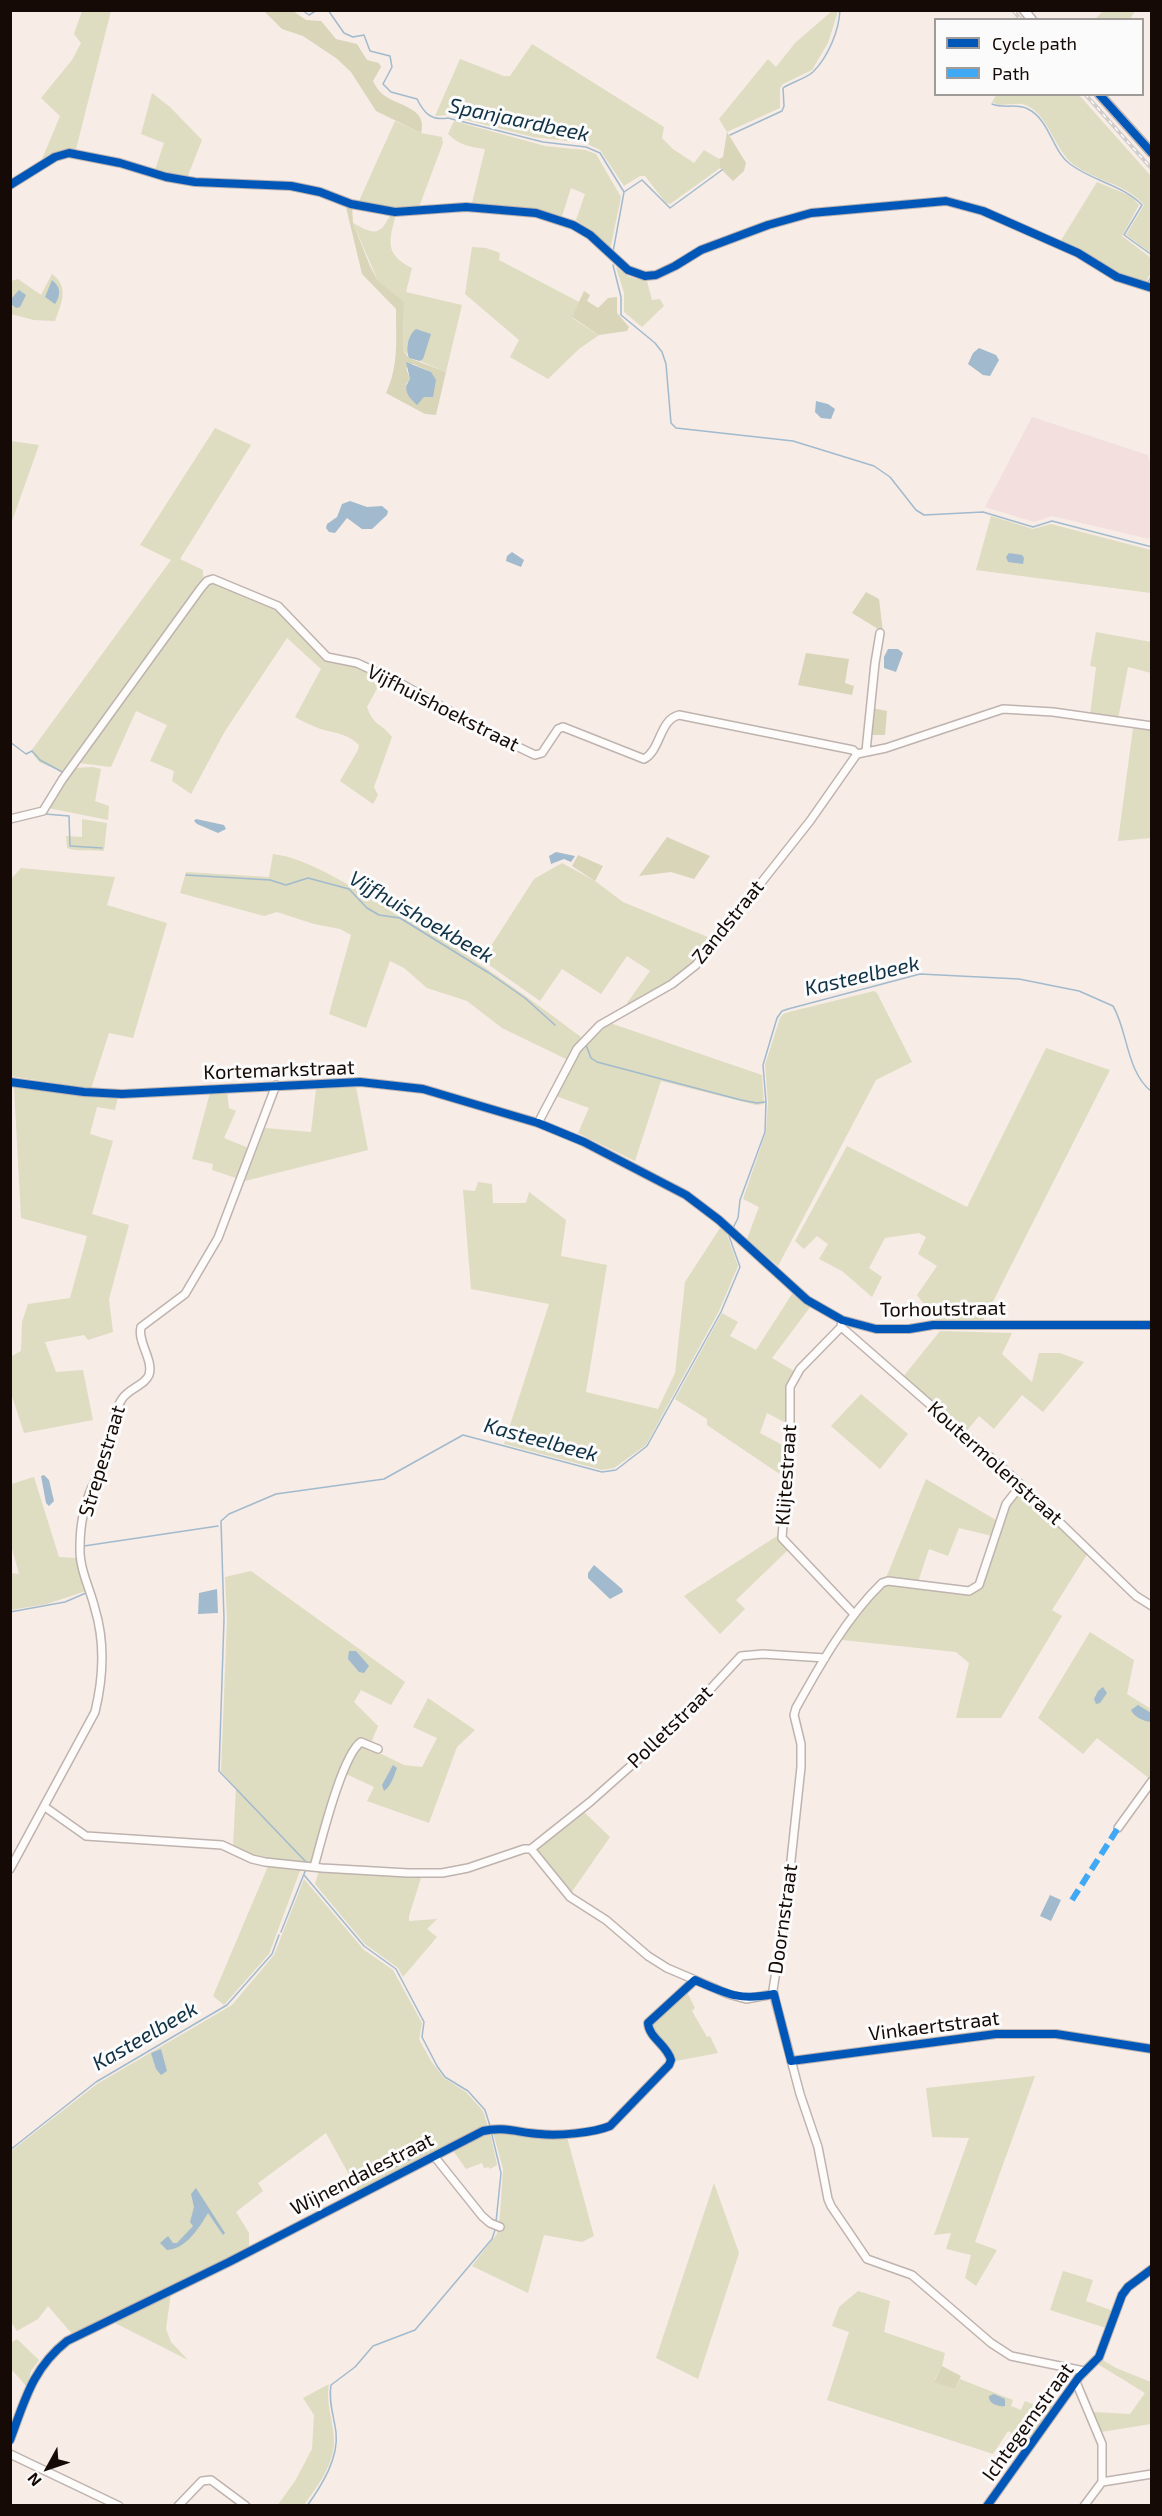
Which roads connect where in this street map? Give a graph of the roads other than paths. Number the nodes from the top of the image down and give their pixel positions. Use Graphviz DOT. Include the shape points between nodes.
graph roads {
  1 [pos="1101,96"];
  2 [pos="1152,153"];
  3 [pos="10,185"];
  4 [pos="1152,288"];
  5 [pos="880,633"];
  6 [pos="1152,726"];
  7 [pos="866,751"];
  8 [pos="857,754"];
  9 [pos="10,819"];
  10 [pos="10,1083"];
  11 [pos="276,1085"];
  12 [pos="538,1123"];
  13 [pos="731,1231"];
  14 [pos="841,1324"];
  15 [pos="1152,1325"];
  16 [pos="1021,1485"];
  17 [pos="1152,1606"];
  18 [pos="854,1614"];
  19 [pos="825,1658"];
  20 [pos="378,1749"];
  21 [pos="1152,1781"];
  22 [pos="45,1807"];
  23 [pos="1118,1828"];
  24 [pos="531,1849"];
  25 [pos="310,1867"];
  26 [pos="10,1869"];
  27 [pos="695,1980"];
  28 [pos="774,1994"];
  29 [pos="1152,2049"];
  30 [pos="791,2061"];
  31 [pos="434,2156"];
  32 [pos="500,2227"];
  33 [pos="1152,2269"];
  34 [pos="1084,2371"];
  35 [pos="1076,2382"];
  36 [pos="10,2440"];
  37 [pos="10,2454"];
  38 [pos="1152,2474"];
  39 [pos="1102,2482"];
  40 [pos="119,2505"];
  41 [pos="178,2505"];
  42 [pos="246,2505"];
  43 [pos="987,2505"];
  44 [pos="1084,2505"];
  1 -- 2 [label="main road"];
  3 -- 4 [label="street" via="55,157 69,153 195,182 291,186 395,212 466,207 536,213 573,225 590,235 628,270 645,276 656,275 701,250 811,213 946,201 983,211 1078,253 1117,277"];
  5 -- 7 [label="street"];
  6 -- 7 [label="street" via="1003,709"];
  7 -- 8 [label="street"];
  8 -- 9 [label="street, Vijfhuishoekstraat" via="853,750 679,715 670,720 651,754 644,759 563,727 542,753 535,754 491,734 400,682 357,663 327,657 278,606 211,579 43,811"];
  8 -- 12 [label="street, Zandstraat" via="696,965 672,984 600,1025 577,1049"];
  10 -- 11 [label="street, Kortemarkstraat" via="122,1094"];
  11 -- 12 [label="street, Kortemarkstraat" via="360,1082 423,1089"];
  11 -- 22 [label="street, Strepestraat" via="218,1238 186,1294 141,1327 149,1375 120,1401 106,1460 85,1506 80,1545 80,1561 96,1610 101,1686 95,1712"];
  12 -- 13 [label="street, Kortemarkstraat" via="584,1142 686,1195"];
  13 -- 14 [label="street, Torhoutstraat" via="807,1300"];
  14 -- 15 [label="street, Torhoutstraat" via="876,1329 933,1324"];
  14 -- 16 [label="street, Koutermolenstraat"];
  14 -- 18 [label="street, Klijtestraat" via="790,1386 782,1538"];
  16 -- 17 [label="street, Koutermolenstraat" via="1136,1596"];
  16 -- 18 [label="street, Doornstraat" via="1006,1504 979,1586 969,1591 888,1581"];
  18 -- 19 [label="street, Doornstraat"];
  19 -- 24 [label="street, Polletstraat" via="741,1656 678,1724"];
  19 -- 28 [label="street, Doornstraat" via="794,1715 801,1744 801,1767"];
  20 -- 25 [label="street" via="361,1742 353,1750"];
  21 -- 23 [label="street"];
  22 -- 25 [label="street, Polletstraat" via="86,1836 222,1845 252,1859"];
  22 -- 26 [label="street, Strepestraat"];
  24 -- 25 [label="street, Polletstraat" via="442,1873"];
  24 -- 27 [label="street" via="570,1896 648,1956"];
  27 -- 28 [label="street" via="746,1999"];
  27 -- 31 [label="street, Wijnendalestraat" via="648,2023 649,2030 669,2053 669,2065 610,2126 551,2135 501,2128"];
  28 -- 30 [label="street, Doornstraat"];
  29 -- 30 [label="street, Vinkaertstraat" via="1056,2034 996,2034"];
  30 -- 34 [label="street, Doornstraat" via="818,2147 828,2199 861,2253 876,2263 912,2275 1011,2356"];
  31 -- 32 [label="street" via="482,2216"];
  31 -- 36 [label="street, Wijnendalestraat" via="67,2341 38,2370"];
  33 -- 34 [label="street, Ichtegemstraat" via="1122,2295 1103,2350"];
  34 -- 35 [label="street, Ichtegemstraat"];
  35 -- 39 [label="street" via="1102,2444"];
  35 -- 43 [label="street, Ichtegemstraat"];
  37 -- 40 [label="street"];
  38 -- 39 [label="street"];
  39 -- 44 [label="street"];
  41 -- 42 [label="street" via="202,2481 211,2480"];
}
